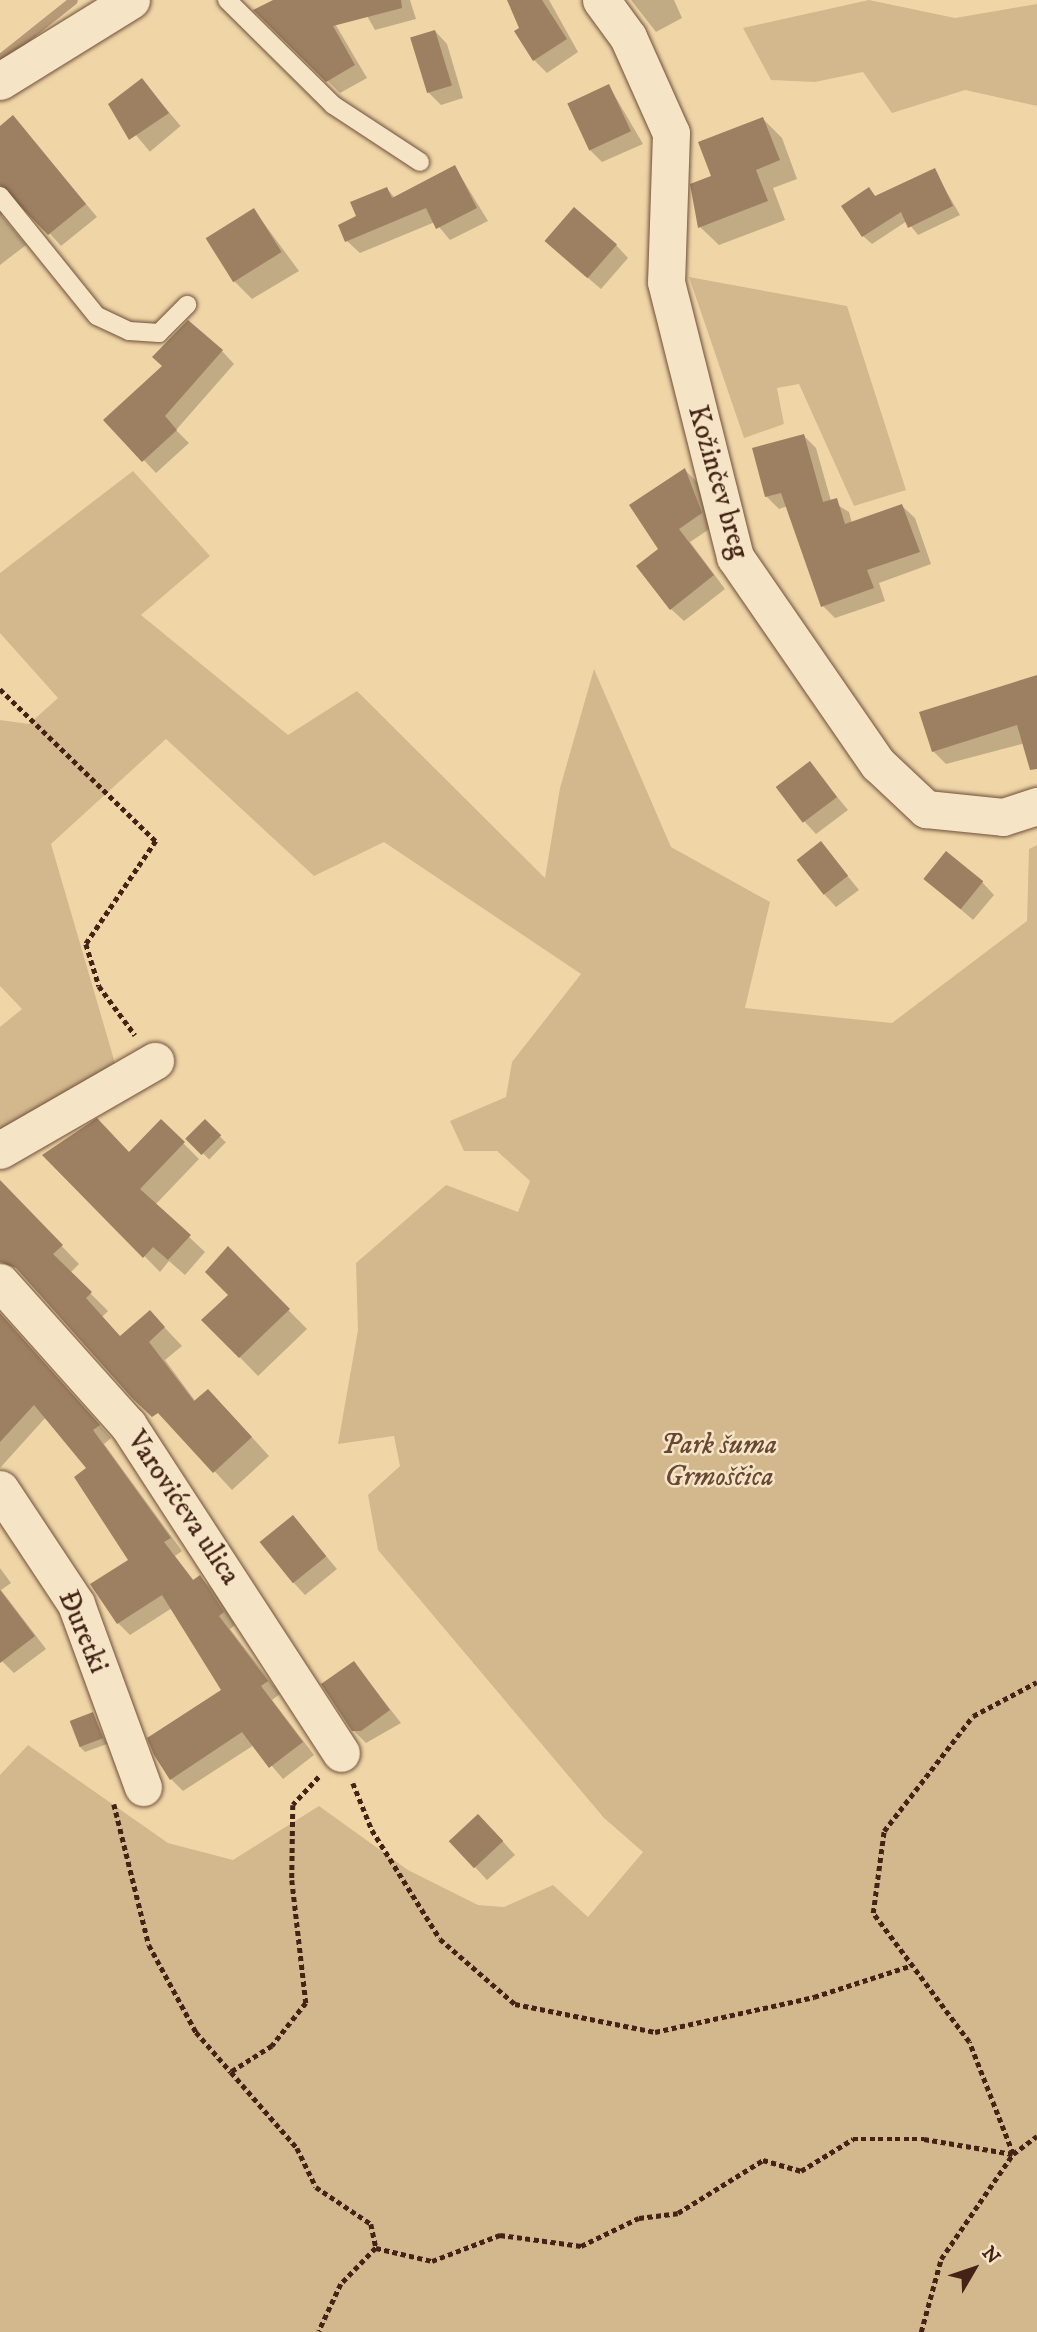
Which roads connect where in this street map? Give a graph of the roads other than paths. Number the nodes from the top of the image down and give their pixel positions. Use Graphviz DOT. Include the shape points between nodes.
graph roads {
  1 [pos="131,0"];
  2 [pos="227,0"];
  3 [pos="601,0"];
  4 [pos="0,81"];
  5 [pos="420,162"];
  6 [pos="0,196"];
  7 [pos="187,305"];
  8 [pos="1037,806"];
  9 [pos="155,1060"];
  10 [pos="0,1150"];
  11 [pos="0,1282"];
  12 [pos="0,1489"];
  13 [pos="341,1753"];
  14 [pos="143,1787"];
  1 -- 4 [label="street"];
  2 -- 5 [label="lane" via="333,105"];
  3 -- 8 [label="street, Kožinčev breg" via="628,37 671,133 666,282 735,557 878,764 926,809 1003,817"];
  6 -- 7 [label="lane" via="97,316 129,331 159,333"];
  9 -- 10 [label="street"];
  11 -- 13 [label="street, Varovićeva ulica" via="128,1425"];
  12 -- 14 [label="street, Đuretki" via="76,1604"];
}
